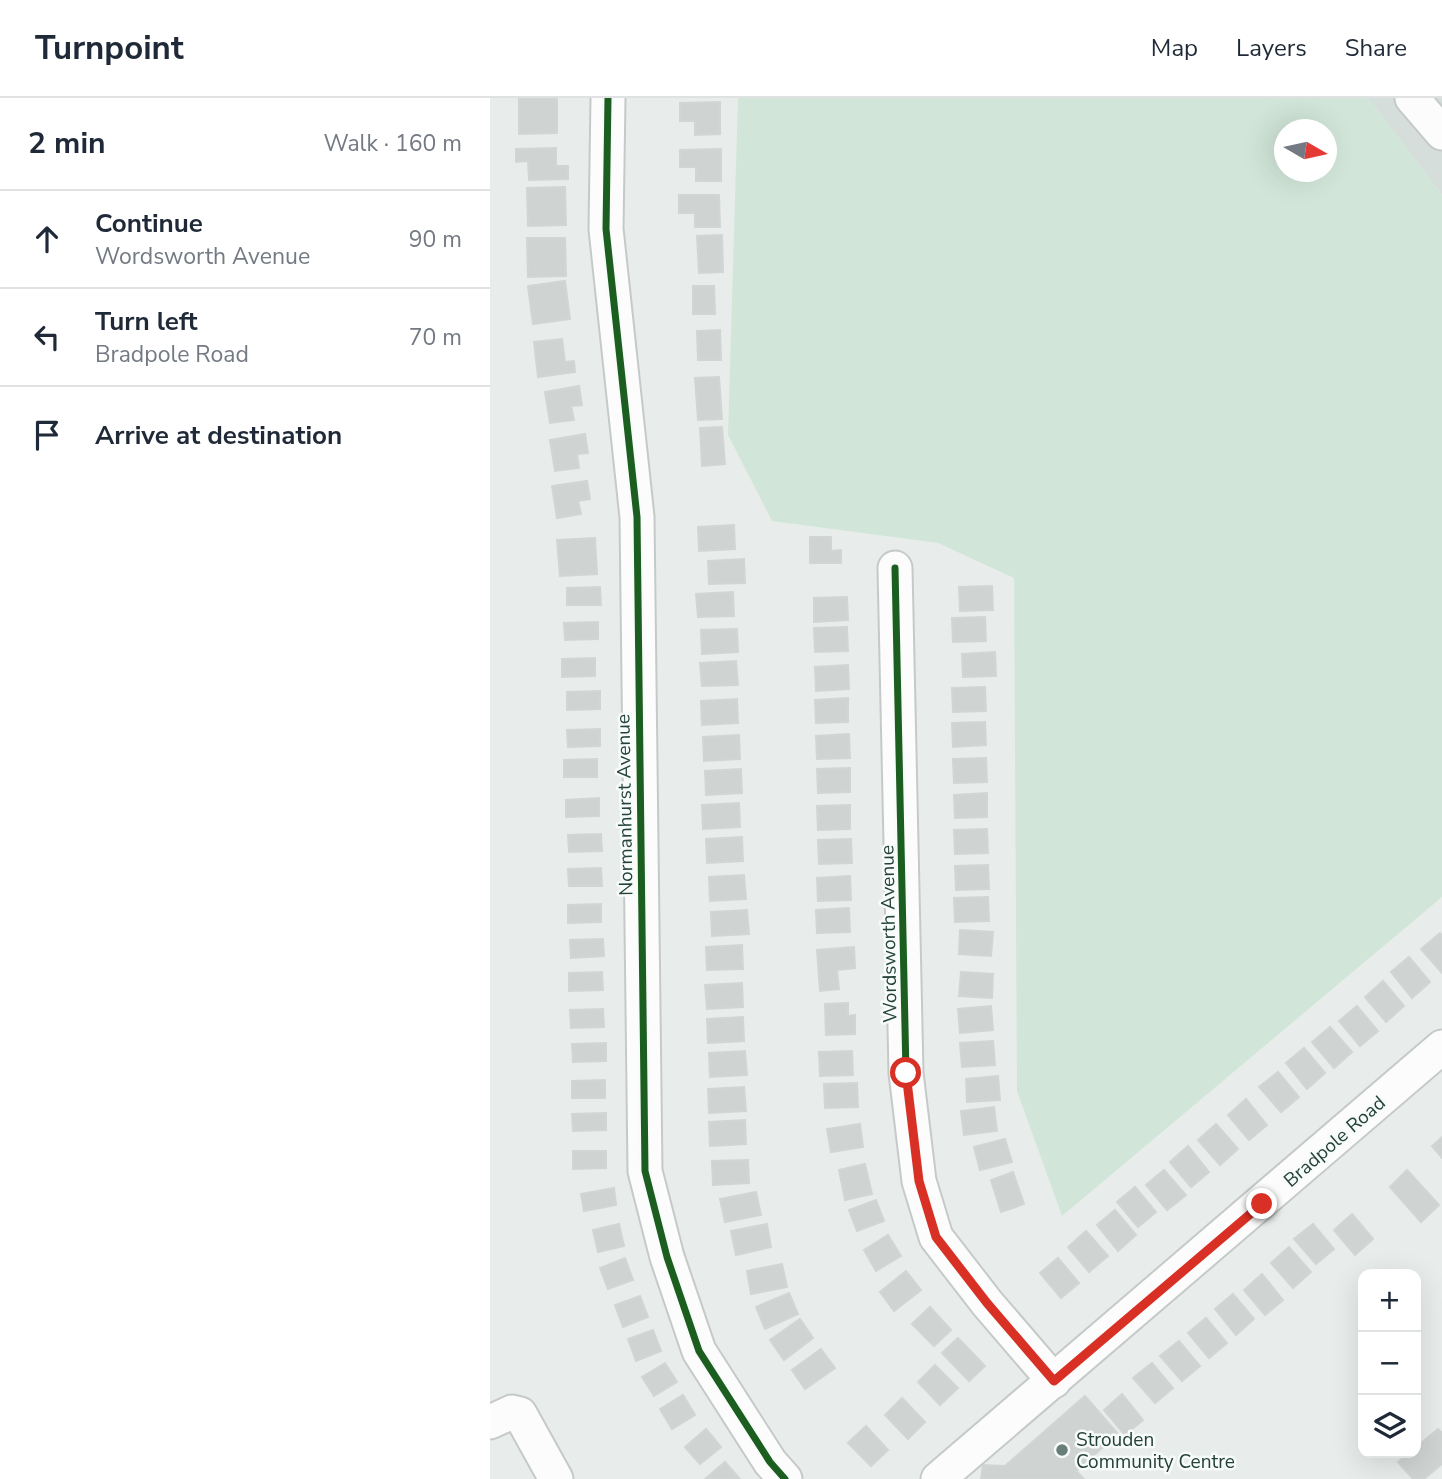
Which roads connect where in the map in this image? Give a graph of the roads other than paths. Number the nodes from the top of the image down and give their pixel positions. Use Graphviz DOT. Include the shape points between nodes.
graph roads {
  1 [pos="608,98"];
  2 [pos="1412,98"];
  3 [pos="1442,133"];
  4 [pos="895,568"];
  5 [pos="1442,1047"];
  6 [pos="1054,1381"];
  7 [pos="490,1422"];
  8 [pos="556,1479"];
  9 [pos="785,1479"];
  10 [pos="938,1479"];
  1 -- 9 [label="street, Normanhurst Avenue" via="606,229 637,517 645,1171 667,1257 699,1351"];
  2 -- 3 [label="street"];
  4 -- 6 [label="street, Wordsworth Avenue" via="906,1073 919,1181 936,1237"];
  5 -- 6 [label="street, Bradpole Road"];
  6 -- 10 [label="street, Bradpole Road"];
  7 -- 8 [label="street" via="512,1412 520,1414"];
}
